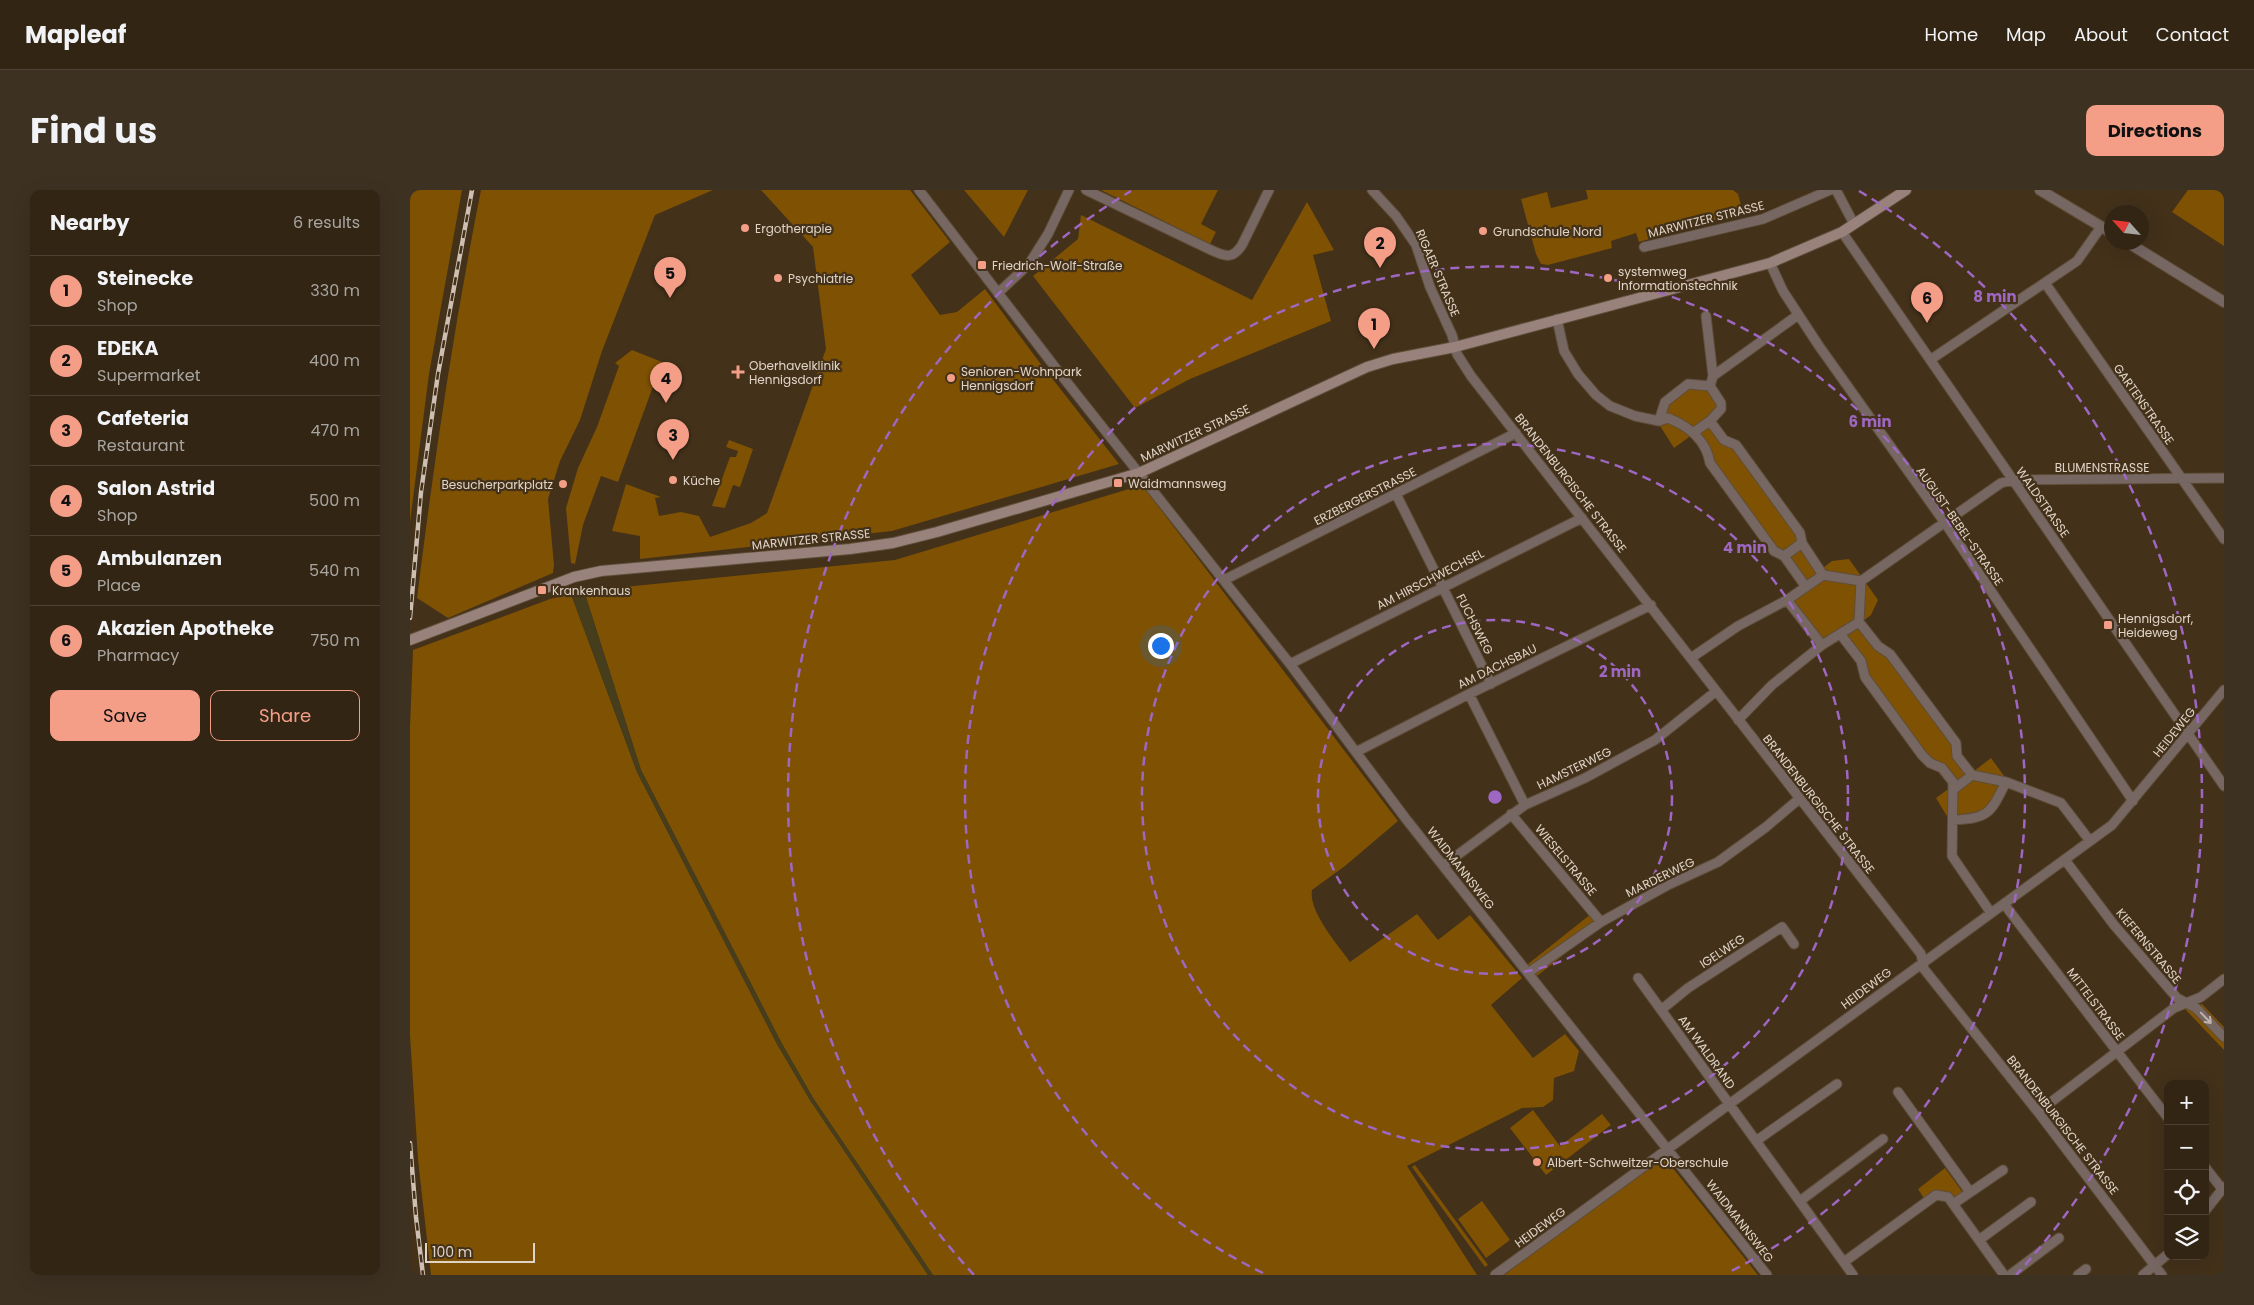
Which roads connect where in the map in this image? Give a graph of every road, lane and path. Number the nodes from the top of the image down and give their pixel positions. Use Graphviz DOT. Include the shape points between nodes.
graph roads {
  1 [pos="919,190"];
  2 [pos="1069,190"];
  3 [pos="1086,190"];
  4 [pos="1269,190"];
  5 [pos="1372,190"];
  6 [pos="1830,190"];
  7 [pos="1836,190"];
  8 [pos="1906,190"];
  9 [pos="2040,190"];
  10 [pos="1854,224"];
  11 [pos="2100,226"];
  12 [pos="2104,228"];
  13 [pos="1842,232"];
  14 [pos="1644,247"];
  15 [pos="2140,250"];
  16 [pos="1770,263"];
  17 [pos="2045,283"];
  18 [pos="998,292"];
  19 [pos="2224,302"];
  20 [pos="1798,315"];
  21 [pos="1706,316"];
  22 [pos="1557,319"];
  23 [pos="1455,347"];
  24 [pos="1930,360"];
  25 [pos="1713,376"];
  26 [pos="1710,386"];
  27 [pos="1710,420"];
  28 [pos="1658,421"];
  29 [pos="1694,432"];
  30 [pos="1516,433"];
  31 [pos="1139,473"];
  32 [pos="2224,478"];
  33 [pos="2013,480"];
  34 [pos="2182,480"];
  35 [pos="1396,494"];
  36 [pos="1582,518"];
  37 [pos="1945,523"];
  38 [pos="2224,538"];
  39 [pos="1802,543"];
  40 [pos="1784,556"];
  41 [pos="1823,575"];
  42 [pos="1224,580"];
  43 [pos="1860,581"];
  44 [pos="1442,587"];
  45 [pos="1806,587"];
  46 [pos="1787,600"];
  47 [pos="1650,605"];
  48 [pos="1859,622"];
  49 [pos="1841,634"];
  50 [pos="410,640"];
  51 [pos="1822,645"];
  52 [pos="1691,658"];
  53 [pos="1290,664"];
  54 [pos="1492,684"];
  55 [pos="2224,690"];
  56 [pos="1715,692"];
  57 [pos="1469,694"];
  58 [pos="1738,720"];
  59 [pos="2188,736"];
  60 [pos="1356,752"];
  61 [pos="1972,775"];
  62 [pos="2006,782"];
  63 [pos="2224,786"];
  64 [pos="1954,789"];
  65 [pos="1800,799"];
  66 [pos="2133,801"];
  67 [pos="1525,805"];
  68 [pos="1511,814"];
  69 [pos="1953,820"];
  70 [pos="2090,841"];
  71 [pos="2065,860"];
  72 [pos="1444,865"];
  73 [pos="2004,904"];
  74 [pos="1991,913"];
  75 [pos="1601,922"];
  76 [pos="1794,944"];
  77 [pos="1922,962"];
  78 [pos="1528,973"];
  79 [pos="1638,978"];
  80 [pos="2224,979"];
  81 [pos="2185,1003"];
  82 [pos="1661,1010"];
  83 [pos="2224,1037"];
  84 [pos="2117,1052"];
  85 [pos="1837,1084"];
  86 [pos="1898,1092"];
  87 [pos="1730,1105"];
  88 [pos="2038,1112"];
  89 [pos="2164,1113"];
  90 [pos="1883,1139"];
  91 [pos="1756,1141"];
  92 [pos="1668,1148"];
  93 [pos="2003,1170"];
  94 [pos="2208,1170"];
  95 [pos="2223,1188"];
  96 [pos="1970,1192"];
  97 [pos="1800,1201"];
  98 [pos="2031,1202"];
  99 [pos="1953,1204"];
  100 [pos="2209,1205"];
  101 [pos="2059,1238"];
  102 [pos="1979,1240"];
  103 [pos="2164,1258"];
  104 [pos="1844,1262"];
  105 [pos="2155,1266"];
  106 [pos="1495,1275"];
  107 [pos="1767,1275"];
  108 [pos="1853,1275"];
  109 [pos="2004,1275"];
  110 [pos="2010,1275"];
  111 [pos="2143,1275"];
  112 [pos="2162,1275"];
  1 -- 18 [label="street"];
  2 -- 18 [label="street" via="1029,264"];
  3 -- 4 [label="street" via="1224,256 1237,252"];
  5 -- 23 [label="street, RIGAER STRASSE" via="1416,245"];
  6 -- 14 [label="street, MARWITZER STRASSE" via="1763,218"];
  7 -- 10 [label="street"];
  8 -- 10 [label="main road, MARWITZER STRASSE"];
  9 -- 11 [label="street"];
  10 -- 13 [label="main road, MARWITZER STRASSE"];
  11 -- 12 [label="street"];
  11 -- 17 [label="street" via="2077,261"];
  13 -- 16 [label="main road, MARWITZER STRASSE"];
  13 -- 24 [label="street, WALDSTRASSE"];
  15 -- 19 [label="street"];
  16 -- 20 [label="street, AUGUST-BEBEL-STRASSE"];
  16 -- 22 [label="main road, MARWITZER STRASSE"];
  17 -- 24 [label="street"];
  17 -- 34 [label="street, GARTENSTRASSE"];
  18 -- 31 [label="street"];
  20 -- 25 [label="street"];
  20 -- 37 [label="street, AUGUST-BEBEL-STRASSE"];
  21 -- 25 [label="street"];
  22 -- 23 [label="main road, MARWITZER STRASSE"];
  22 -- 28 [label="street" via="1564,351 1596,395 1603,402 1622,410"];
  23 -- 30 [label="street, BRANDENBURGISCHE STRASSE" via="1471,376"];
  23 -- 31 [label="main road, MARWITZER STRASSE" via="1368,367"];
  24 -- 33 [label="street, WALDSTRASSE"];
  25 -- 26 [label="street"];
  26 -- 27 [label="street" via="1721,403 1721,409"];
  26 -- 28 [label="street" via="1688,384 1665,402"];
  27 -- 29 [label="street"];
  27 -- 39 [label="street" via="1724,440 1736,445 1800,533"];
  28 -- 29 [label="street" via="1668,418"];
  29 -- 40 [label="street" via="1708,452 1710,464 1774,551"];
  30 -- 35 [label="street, ERZBERGERSTRASSE"];
  30 -- 36 [label="street, BRANDENBURGISCHE STRASSE"];
  31 -- 42 [label="street, WAIDMANNSWEG"];
  31 -- 50 [label="main road, MARWITZER STRASSE" via="893,543 574,577"];
  32 -- 34 [label="street, BLUMENSTRASSE"];
  33 -- 34 [label="street, BLUMENSTRASSE"];
  33 -- 37 [label="street, BLUMENSTRASSE" via="2002,483"];
  33 -- 59 [label="street, WALDSTRASSE"];
  34 -- 38 [label="street, GARTENSTRASSE"];
  35 -- 42 [label="street, ERZBERGERSTRASSE"];
  35 -- 44 [label="street, FUCHSWEG"];
  36 -- 44 [label="street, AM HIRSCHWECHSEL"];
  36 -- 47 [label="street, BRANDENBURGISCHE STRASSE"];
  37 -- 43 [label="street, BLUMENSTRASSE"];
  37 -- 66 [label="street, AUGUST-BEBEL-STRASSE"];
  39 -- 40 [label="street"];
  39 -- 41 [label="street"];
  40 -- 45 [label="street"];
  41 -- 43 [label="street"];
  41 -- 45 [label="street"];
  42 -- 53 [label="street, WAIDMANNSWEG"];
  43 -- 48 [label="street"];
  44 -- 53 [label="street, AM HIRSCHWECHSEL"];
  44 -- 54 [label="street, FUCHSWEG"];
  45 -- 46 [label="street"];
  46 -- 51 [label="street"];
  46 -- 52 [label="street" via="1738,626"];
  47 -- 52 [label="street, BRANDENBURGISCHE STRASSE"];
  47 -- 54 [label="street, AM DACHSBAU"];
  48 -- 49 [label="street"];
  48 -- 61 [label="street" via="1878,646 1890,654 1945,728 1956,743 1957,756"];
  49 -- 51 [label="street"];
  49 -- 64 [label="street" via="1861,661 1865,676 1916,747 1930,763 1942,768 1953,782"];
  51 -- 58 [label="street" via="1772,685"];
  52 -- 56 [label="street, BRANDENBURGISCHE STRASSE"];
  53 -- 60 [label="street, WAIDMANNSWEG"];
  54 -- 57 [label="street, AM DACHSBAU"];
  55 -- 59 [label="street, HEIDEWEG"];
  56 -- 58 [label="street, BRANDENBURGISCHE STRASSE"];
  56 -- 67 [label="street, HAMSTERWEG" via="1633,753"];
  57 -- 60 [label="street, AM DACHSBAU"];
  57 -- 67 [label="street"];
  58 -- 65 [label="street, BRANDENBURGISCHE STRASSE"];
  59 -- 63 [label="street, WALDSTRASSE"];
  59 -- 66 [label="street, HEIDEWEG"];
  60 -- 72 [label="street, WAIDMANNSWEG"];
  61 -- 62 [label="street"];
  61 -- 64 [label="street"];
  62 -- 69 [label="street" via="1994,807 1978,818"];
  62 -- 70 [label="street" via="2061,803"];
  64 -- 69 [label="street"];
  65 -- 75 [label="street, MARDERWEG" via="1718,862"];
  65 -- 77 [label="street, BRANDENBURGISCHE STRASSE" via="1921,954"];
  66 -- 70 [label="street, HEIDEWEG" via="2112,824"];
  67 -- 68 [label="street, HAMSTERWEG"];
  68 -- 72 [label="street, HAMSTERWEG"];
  68 -- 75 [label="street, WIESELSTRASSE"];
  69 -- 74 [label="street" via="1952,856"];
  70 -- 71 [label="street, HEIDEWEG"];
  71 -- 73 [label="street, HEIDEWEG"];
  71 -- 81 [label="street, KIEFERNSTRASSE" via="2114,925 2177,998"];
  72 -- 78 [label="street, WAIDMANNSWEG"];
  73 -- 74 [label="street, HEIDEWEG"];
  73 -- 84 [label="street, MITTELSTRASSE"];
  74 -- 77 [label="street, HEIDEWEG"];
  75 -- 78 [label="street, MARDERWEG"];
  76 -- 82 [label="street, IGELWEG" via="1780,924"];
  77 -- 87 [label="street, HEIDEWEG"];
  77 -- 88 [label="street, BRANDENBURGISCHE STRASSE" via="1924,969"];
  78 -- 92 [label="street, WAIDMANNSWEG"];
  79 -- 82 [label="street, AM WALDRAND"];
  80 -- 81 [label="street"];
  81 -- 83 [label="street, KIEFERNSTRASSE, one-way" via="2196,1008"];
  81 -- 84 [label="street"];
  82 -- 87 [label="street, AM WALDRAND"];
  84 -- 88 [label="street"];
  84 -- 89 [label="street, MITTELSTRASSE"];
  85 -- 91 [label="street"];
  86 -- 96 [label="street"];
  87 -- 91 [label="street, AM WALDRAND"];
  87 -- 92 [label="street, HEIDEWEG"];
  88 -- 105 [label="street, BRANDENBURGISCHE STRASSE"];
  90 -- 97 [label="street"];
  91 -- 97 [label="street, AM WALDRAND"];
  92 -- 106 [label="street, HEIDEWEG"];
  92 -- 107 [label="street, WAIDMANNSWEG"];
  93 -- 96 [label="street"];
  94 -- 95 [label="street"];
  95 -- 100 [label="street"];
  96 -- 99 [label="street"];
  97 -- 104 [label="street, AM WALDRAND"];
  98 -- 102 [label="street"];
  99 -- 102 [label="street"];
  99 -- 104 [label="street" via="1948,1197 1936,1195"];
  101 -- 110 [label="street"];
  102 -- 109 [label="street"];
  103 -- 105 [label="street"];
  104 -- 108 [label="street, AM WALDRAND"];
  105 -- 111 [label="street"];
  105 -- 112 [label="street, BRANDENBURGISCHE STRASSE"];
}
